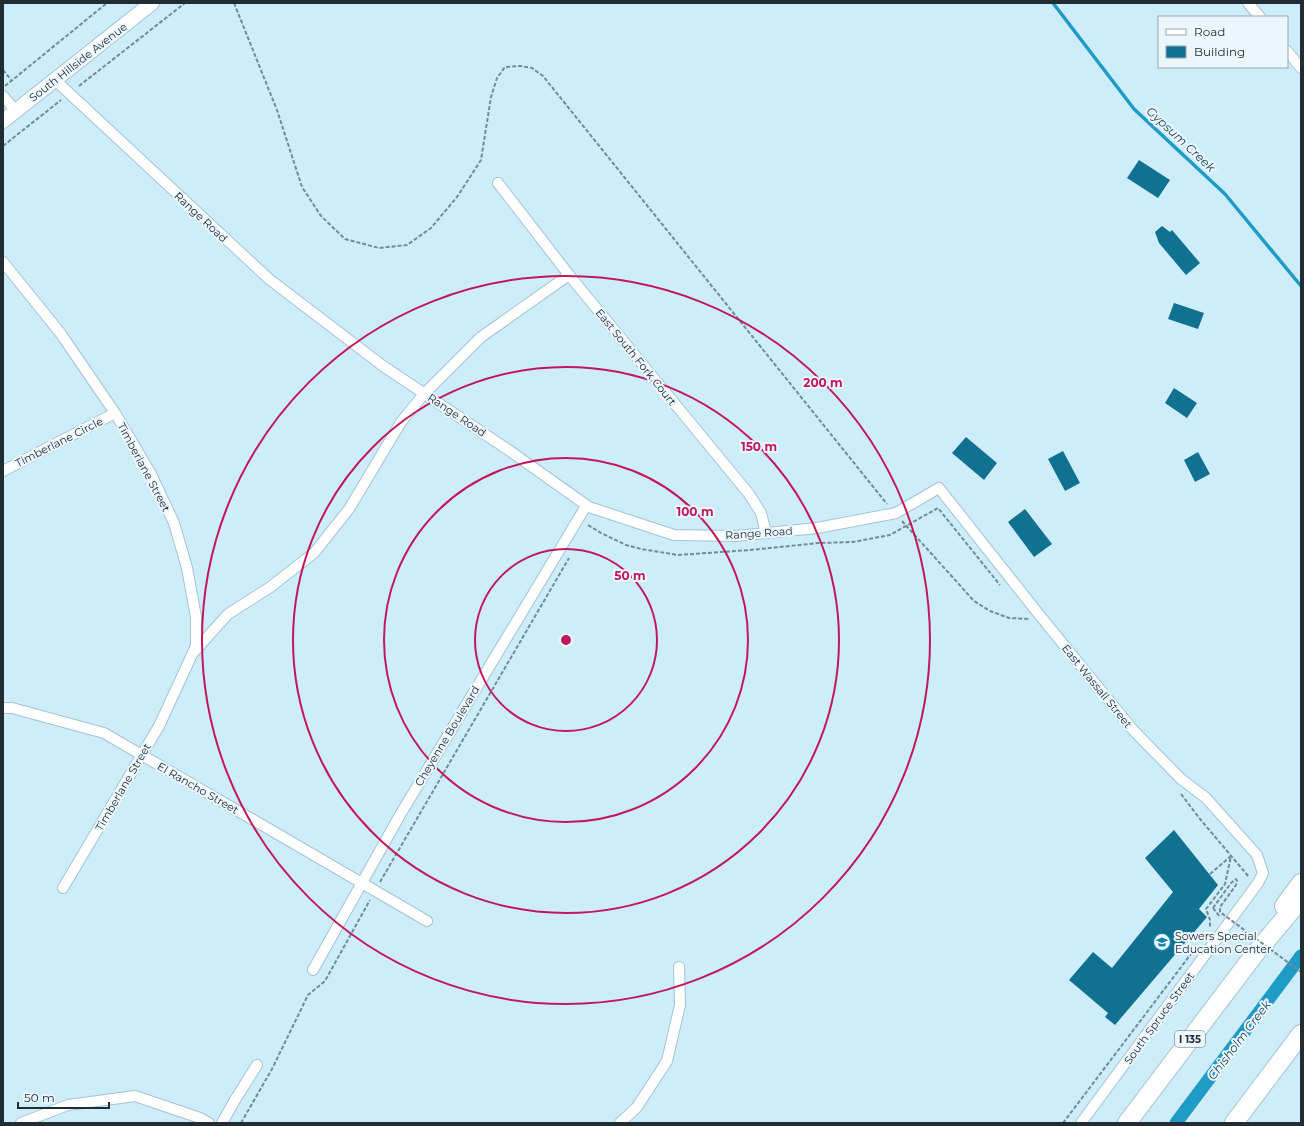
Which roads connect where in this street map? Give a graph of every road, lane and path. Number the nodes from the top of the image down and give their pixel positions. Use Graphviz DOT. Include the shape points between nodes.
graph roads {
  1 [pos="107,3"];
  2 [pos="152,3"];
  3 [pos="185,3"];
  4 [pos="234,3"];
  5 [pos="1248,3"];
  6 [pos="1259,16"];
  7 [pos="1288,52"];
  8 [pos="1301,68"];
  9 [pos="3,70"];
  10 [pos="55,80"];
  11 [pos="12,81"];
  12 [pos="3,88"];
  13 [pos="70,94"];
  14 [pos="3,96"];
  15 [pos="16,111"];
  16 [pos="3,121"];
  17 [pos="3,146"];
  18 [pos="498,183"];
  19 [pos="3,262"];
  20 [pos="569,275"];
  21 [pos="424,394"];
  22 [pos="115,413"];
  23 [pos="3,471"];
  24 [pos="939,488"];
  25 [pos="586,506"];
  26 [pos="896,513"];
  27 [pos="906,526"];
  28 [pos="585,531"];
  29 [pos="766,533"];
  30 [pos="569,557"];
  31 [pos="1003,589"];
  32 [pos="1023,614"];
  33 [pos="1035,617"];
  34 [pos="1028,620"];
  35 [pos="192,654"];
  36 [pos="3,708"];
  37 [pos="142,755"];
  38 [pos="1179,791"];
  39 [pos="1231,856"];
  40 [pos="1264,873"];
  41 [pos="1210,874"];
  42 [pos="1249,878"];
  43 [pos="361,883"];
  44 [pos="1301,883"];
  45 [pos="63,888"];
  46 [pos="375,891"];
  47 [pos="1301,899"];
  48 [pos="1224,911"];
  49 [pos="427,921"];
  50 [pos="1206,934"];
  51 [pos="1192,952"];
  52 [pos="1254,955"];
  53 [pos="679,967"];
  54 [pos="313,970"];
  55 [pos="1301,972"];
  56 [pos="1301,1034"];
  57 [pos="257,1066"];
  58 [pos="21,1123"];
  59 [pos="209,1123"];
  60 [pos="222,1123"];
  61 [pos="241,1123"];
  62 [pos="620,1123"];
  63 [pos="1063,1123"];
  64 [pos="1081,1123"];
  65 [pos="1127,1123"];
  66 [pos="1234,1123"];
  1 -- 11 [label="path"];
  2 -- 10 [label="main road, South Hillside Avenue"];
  3 -- 13 [label="path"];
  4 -- 26 [label="path" via="277,110 302,187 321,216 345,239 379,248 407,245 431,228 457,197 481,160 491,97 497,78 506,67 532,68 542,76 878,494"];
  5 -- 6 [label="street"];
  7 -- 8 [label="street"];
  9 -- 11 [label="path"];
  10 -- 13 [label="street, Range Road"];
  10 -- 15 [label="main road, South Hillside Avenue"];
  11 -- 12 [label="path"];
  13 -- 17 [label="path"];
  13 -- 21 [label="street, Range Road" via="269,279"];
  14 -- 15 [label="street"];
  15 -- 16 [label="main road, South Hillside Avenue"];
  18 -- 20 [label="street, East South Fork Court"];
  19 -- 22 [label="street, Timberlane Street" via="61,334"];
  20 -- 21 [label="street" via="481,337"];
  20 -- 29 [label="street, East South Fork Court" via="749,494 761,513"];
  21 -- 25 [label="street, Range Road" via="510,451"];
  21 -- 35 [label="street" via="401,422 349,509 314,553 228,614"];
  22 -- 23 [label="street, Timberlane Circle"];
  22 -- 35 [label="street, Timberlane Street" via="150,474 174,523 187,568 196,617 196,646"];
  24 -- 26 [label="street, Range Road"];
  24 -- 33 [label="street, East Wassall Street"];
  25 -- 29 [label="street, Range Road" via="674,535 736,536"];
  25 -- 43 [label="street, Cheyenne Boulevard"];
  26 -- 27 [label="path"];
  26 -- 29 [label="street, Range Road" via="817,528"];
  27 -- 28 [label="path" via="890,534 853,542 678,555 626,545 588,524"];
  27 -- 31 [label="path" via="938,508"];
  27 -- 34 [label="path" via="974,601 1008,618"];
  30 -- 46 [label="path"];
  32 -- 34 [label="path"];
  33 -- 34 [label="path"];
  33 -- 34 [label="path"];
  33 -- 40 [label="street, East Wassall Street" via="1133,730 1181,779 1206,798 1257,855"];
  35 -- 37 [label="street, Timberlane Street" via="159,726"];
  36 -- 37 [label="street, El Rancho Street" via="12,708 104,733"];
  37 -- 43 [label="street, El Rancho Street"];
  37 -- 45 [label="street, Timberlane Street"];
  38 -- 39 [label="path"];
  39 -- 41 [label="path"];
  39 -- 42 [label="path"];
  39 -- 50 [label="path" via="1224,884 1206,910 1211,927"];
  40 -- 64 [label="street, South Spruce Street"];
  43 -- 46 [label="street, El Rancho Street"];
  43 -- 54 [label="street, Cheyenne Boulevard"];
  44 -- 52 [label="highway"];
  46 -- 49 [label="street, El Rancho Street"];
  46 -- 61 [label="path" via="325,981 308,995 272,1069"];
  47 -- 52 [label="highway, I 135"];
  48 -- 55 [label="path, bridge" via="1220,917 1213,908 1236,880 1236,886 1220,908 1220,912"];
  51 -- 63 [label="path"];
  52 -- 65 [label="highway, I 135"];
  53 -- 62 [label="street" via="680,1005 668,1061 637,1107"];
  56 -- 66 [label="highway"];
  57 -- 60 [label="street"];
  58 -- 59 [label="street" via="68,1105 135,1096"];
}
